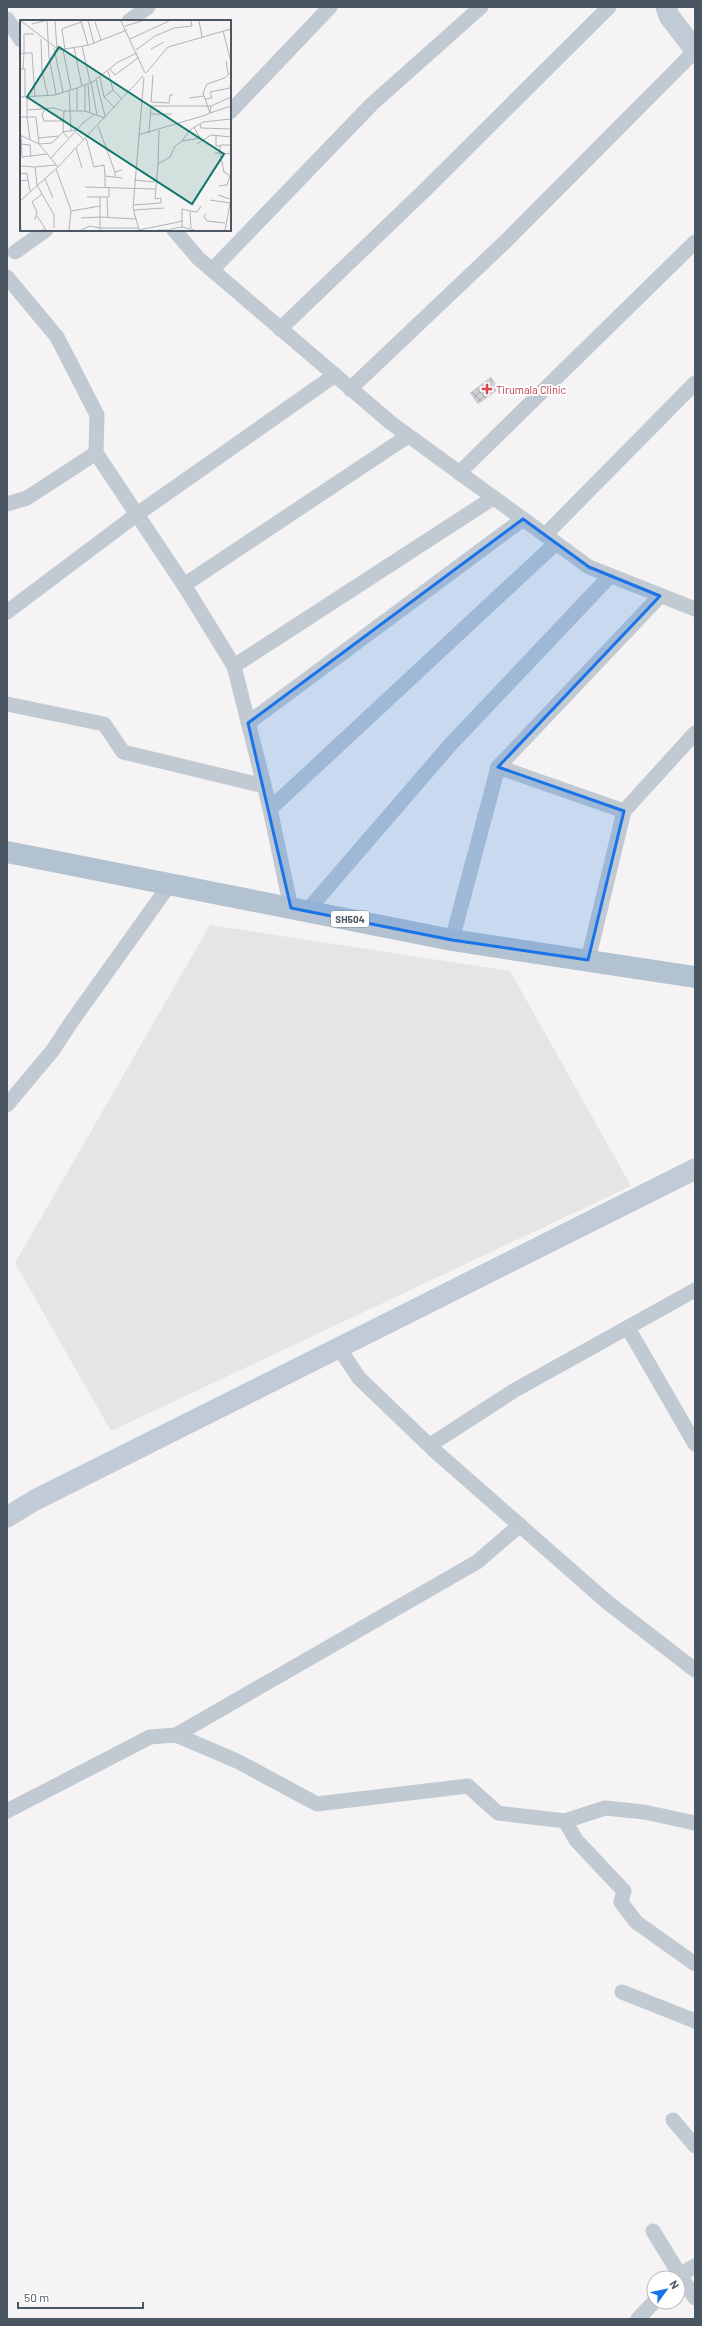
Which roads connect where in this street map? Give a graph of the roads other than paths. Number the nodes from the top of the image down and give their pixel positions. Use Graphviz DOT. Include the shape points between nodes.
graph roads {
  1 [pos="148,7"];
  2 [pos="330,7"];
  3 [pos="481,7"];
  4 [pos="609,7"];
  5 [pos="666,7"];
  6 [pos="7,19"];
  7 [pos="130,20"];
  8 [pos="20,38"];
  9 [pos="695,51"];
  10 [pos="231,111"];
  11 [pos="45,231"];
  12 [pos="175,231"];
  13 [pos="695,242"];
  14 [pos="15,252"];
  15 [pos="212,270"];
  16 [pos="7,277"];
  17 [pos="280,329"];
  18 [pos="335,375"];
  19 [pos="695,383"];
  20 [pos="350,389"];
  21 [pos="408,436"];
  22 [pos="96,453"];
  23 [pos="459,473"];
  24 [pos="493,498"];
  25 [pos="7,504"];
  26 [pos="136,514"];
  27 [pos="523,519"];
  28 [pos="550,539"];
  29 [pos="610,576"];
  30 [pos="184,585"];
  31 [pos="660,596"];
  32 [pos="695,610"];
  33 [pos="7,612"];
  34 [pos="234,666"];
  35 [pos="7,704"];
  36 [pos="248,723"];
  37 [pos="695,733"];
  38 [pos="498,767"];
  39 [pos="264,786"];
  40 [pos="270,809"];
  41 [pos="624,811"];
  42 [pos="7,852"];
  43 [pos="170,884"];
  44 [pos="299,909"];
  45 [pos="452,940"];
  46 [pos="588,960"];
  47 [pos="695,977"];
  48 [pos="7,1105"];
  49 [pos="695,1169"];
  50 [pos="695,1290"];
  51 [pos="628,1328"];
  52 [pos="339,1348"];
  53 [pos="695,1444"];
  54 [pos="430,1445"];
  55 [pos="7,1517"];
  56 [pos="520,1525"];
  57 [pos="695,1670"];
  58 [pos="176,1735"];
  59 [pos="7,1811"];
  60 [pos="565,1821"];
  61 [pos="695,1823"];
  62 [pos="695,1964"];
  63 [pos="622,1992"];
  64 [pos="695,2021"];
  65 [pos="673,2120"];
  66 [pos="695,2146"];
  67 [pos="653,2231"];
  68 [pos="695,2266"];
  69 [pos="676,2270"];
  70 [pos="686,2272"];
  71 [pos="686,2286"];
  72 [pos="695,2298"];
  73 [pos="646,2310"];
  74 [pos="638,2319"];
  1 -- 7 [label="street"];
  2 -- 10 [label="street"];
  3 -- 15 [label="street" via="372,104"];
  4 -- 17 [label="street" via="425,190"];
  5 -- 9 [label="street" via="669,16"];
  6 -- 8 [label="street"];
  9 -- 20 [label="street" via="507,240"];
  11 -- 14 [label="street"];
  12 -- 15 [label="street"];
  13 -- 23 [label="street"];
  15 -- 17 [label="street"];
  16 -- 22 [label="street" via="57,337 97,415"];
  17 -- 18 [label="street"];
  18 -- 20 [label="street"];
  18 -- 26 [label="street"];
  19 -- 28 [label="street"];
  20 -- 21 [label="street"];
  21 -- 23 [label="street"];
  21 -- 30 [label="street"];
  22 -- 25 [label="street" via="27,498"];
  22 -- 26 [label="street"];
  23 -- 24 [label="street"];
  24 -- 27 [label="street"];
  24 -- 34 [label="street"];
  26 -- 30 [label="street"];
  26 -- 33 [label="street"];
  27 -- 28 [label="street"];
  27 -- 36 [label="street"];
  28 -- 29 [label="street" via="589,567"];
  28 -- 40 [label="street"];
  29 -- 31 [label="street"];
  29 -- 44 [label="street"];
  30 -- 34 [label="street"];
  31 -- 32 [label="street"];
  31 -- 38 [label="street"];
  34 -- 36 [label="street"];
  35 -- 39 [label="street" via="104,724 123,752"];
  36 -- 39 [label="street"];
  37 -- 41 [label="street"];
  38 -- 41 [label="street"];
  38 -- 45 [label="street"];
  39 -- 40 [label="street"];
  40 -- 44 [label="street"];
  41 -- 46 [label="street"];
  42 -- 43 [label="main road, SH504"];
  43 -- 44 [label="main road, SH504"];
  43 -- 48 [label="street" via="53,1050"];
  44 -- 45 [label="main road, SH504"];
  45 -- 46 [label="main road, SH504"];
  46 -- 47 [label="main road, SH504"];
  49 -- 52 [label="street"];
  50 -- 51 [label="street"];
  51 -- 53 [label="street"];
  51 -- 54 [label="street" via="515,1390"];
  52 -- 54 [label="street" via="359,1378"];
  52 -- 55 [label="street"];
  54 -- 56 [label="street"];
  56 -- 57 [label="street" via="607,1602"];
  56 -- 58 [label="street" via="477,1562"];
  58 -- 59 [label="street" via="150,1737"];
  58 -- 60 [label="street" via="237,1761 317,1804 468,1786 498,1813"];
  60 -- 61 [label="street" via="605,1808 644,1812"];
  60 -- 62 [label="street" via="576,1840 624,1891 621,1902 636,1922"];
  63 -- 64 [label="street"];
  65 -- 66 [label="street"];
  67 -- 69 [label="street"];
  68 -- 70 [label="street"];
  71 -- 72 [label="street"];
  73 -- 74 [label="street"];
}
